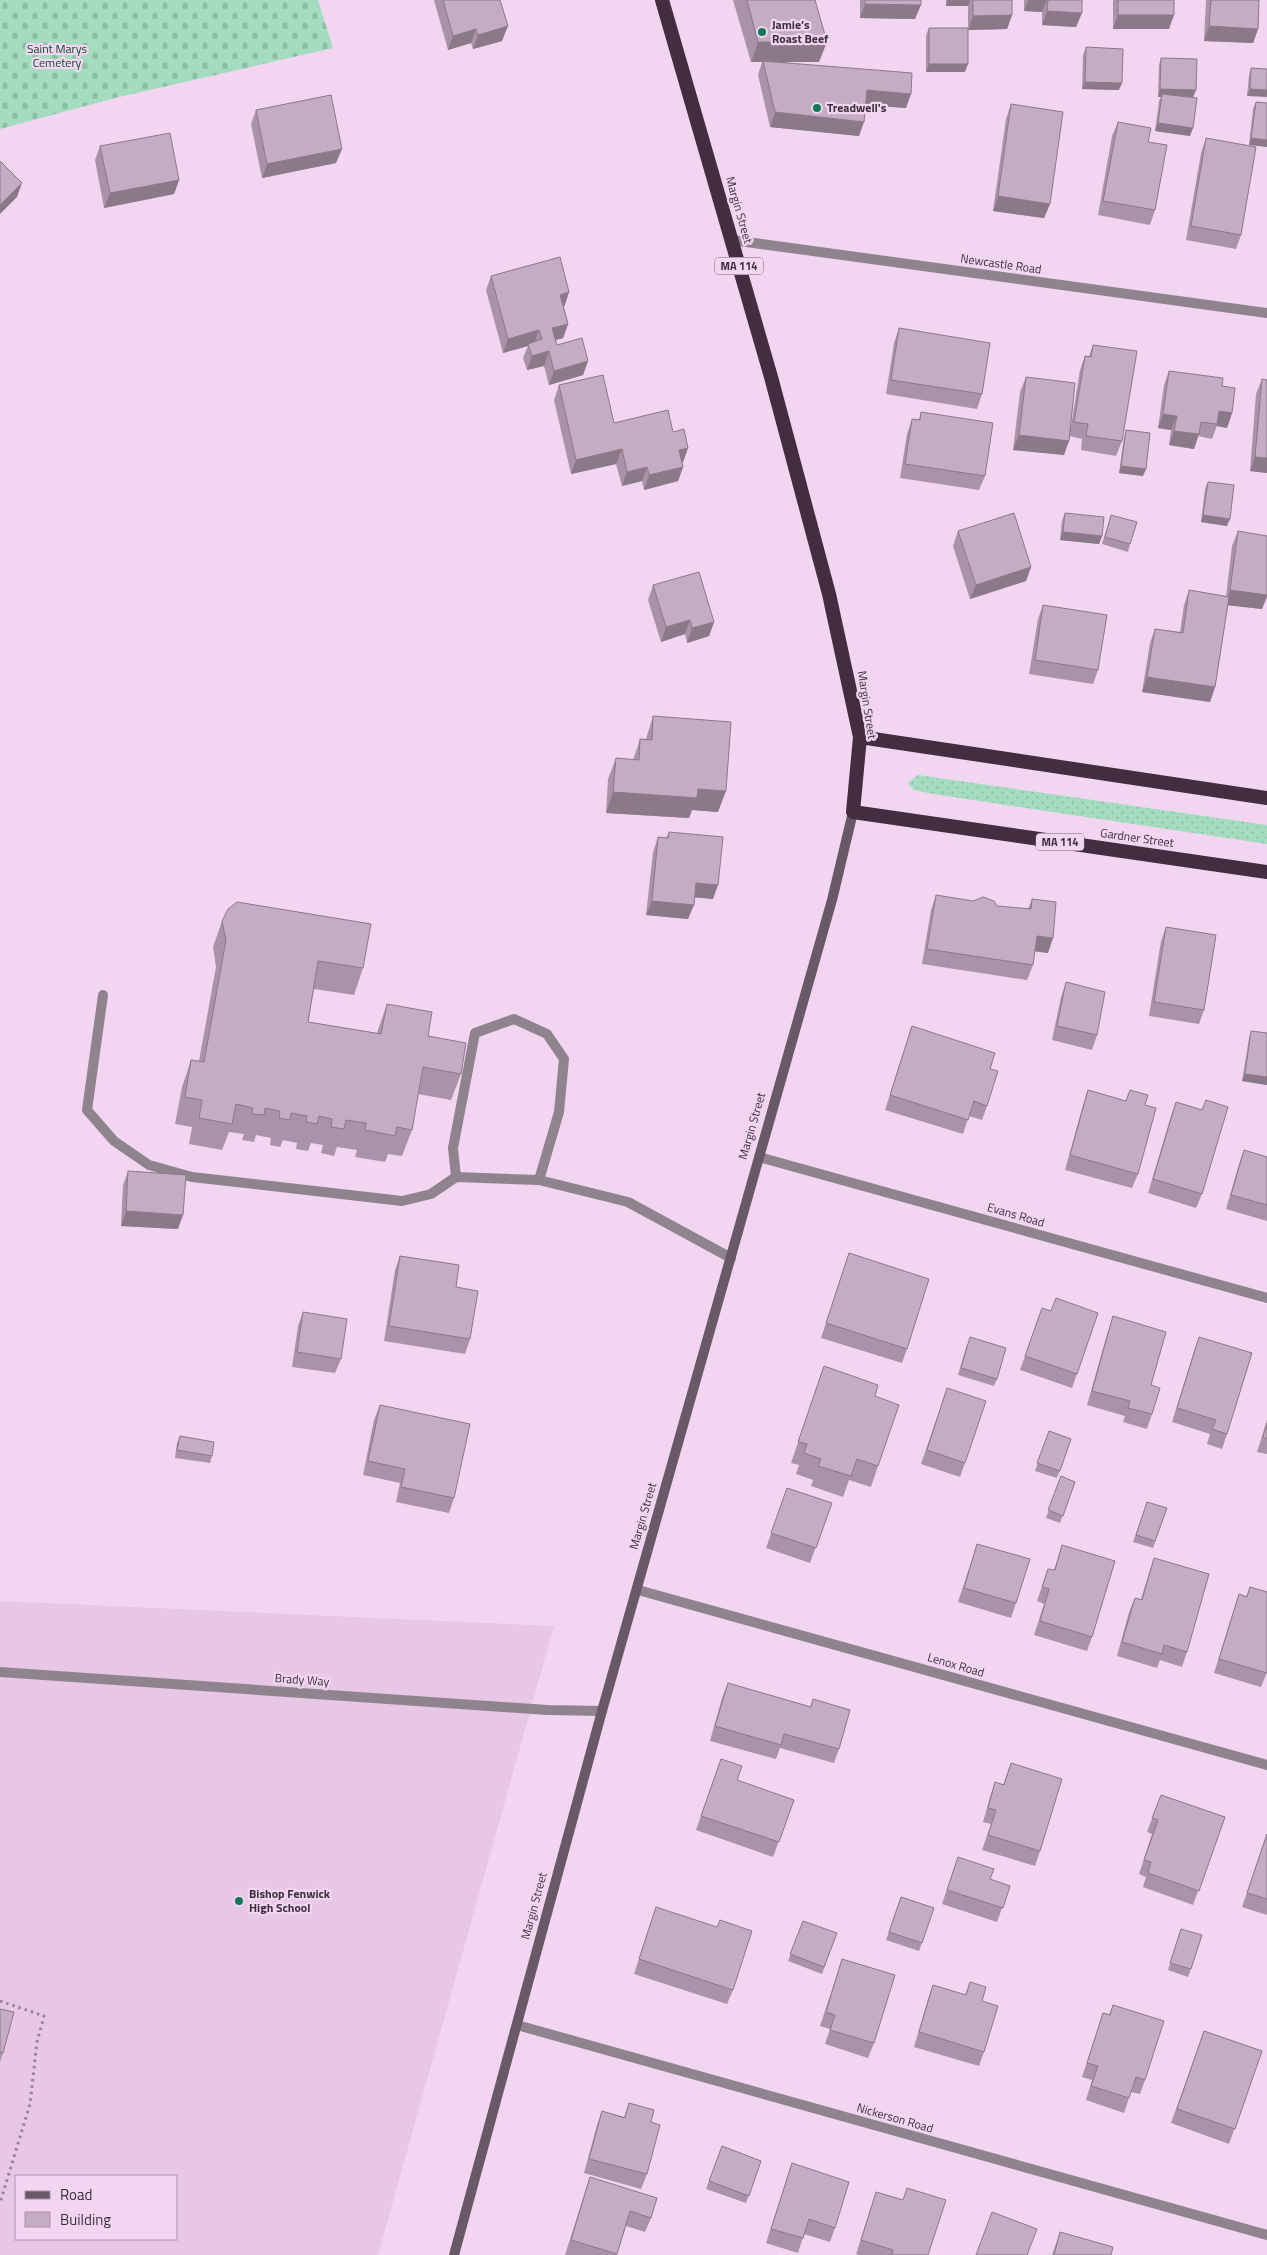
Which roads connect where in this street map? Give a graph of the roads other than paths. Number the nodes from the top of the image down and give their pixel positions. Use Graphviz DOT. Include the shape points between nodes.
graph roads {
  1 [pos="662,0"];
  2 [pos="732,240"];
  3 [pos="1267,313"];
  4 [pos="860,737"];
  5 [pos="1267,798"];
  6 [pos="853,812"];
  7 [pos="1267,872"];
  8 [pos="103,995"];
  9 [pos="759,1157"];
  10 [pos="456,1177"];
  11 [pos="539,1180"];
  12 [pos="731,1258"];
  13 [pos="1267,1298"];
  14 [pos="638,1590"];
  15 [pos="0,1672"];
  16 [pos="602,1712"];
  17 [pos="1267,1765"];
  18 [pos="517,2025"];
  19 [pos="1267,2235"];
  20 [pos="454,2255"];
  1 -- 2 [label="highway, Margin Street / MA 114"];
  2 -- 3 [label="street, Newcastle Road"];
  2 -- 4 [label="highway, Margin Street / MA 114" via="825,576"];
  4 -- 5 [label="highway"];
  4 -- 6 [label="highway, Margin Street / MA 114"];
  6 -- 7 [label="highway, Gardner Street / MA 114"];
  6 -- 9 [label="main road, Margin Street" via="832,900"];
  8 -- 10 [label="street" via="87,1110 114,1141 149,1165 192,1177 402,1202 431,1194"];
  9 -- 12 [label="main road, Margin Street"];
  9 -- 13 [label="street, Evans Road"];
  10 -- 11 [label="street"];
  10 -- 11 [label="street" via="452,1148 475,1033 514,1020 548,1034 564,1059 559,1112"];
  11 -- 12 [label="street" via="628,1202"];
  12 -- 14 [label="main road, Margin Street"];
  14 -- 16 [label="main road, Margin Street"];
  14 -- 17 [label="street, Lenox Road"];
  15 -- 16 [label="street, Brady Way"];
  16 -- 18 [label="main road, Margin Street"];
  18 -- 19 [label="street, Nickerson Road"];
  18 -- 20 [label="main road, Margin Street"];
}
